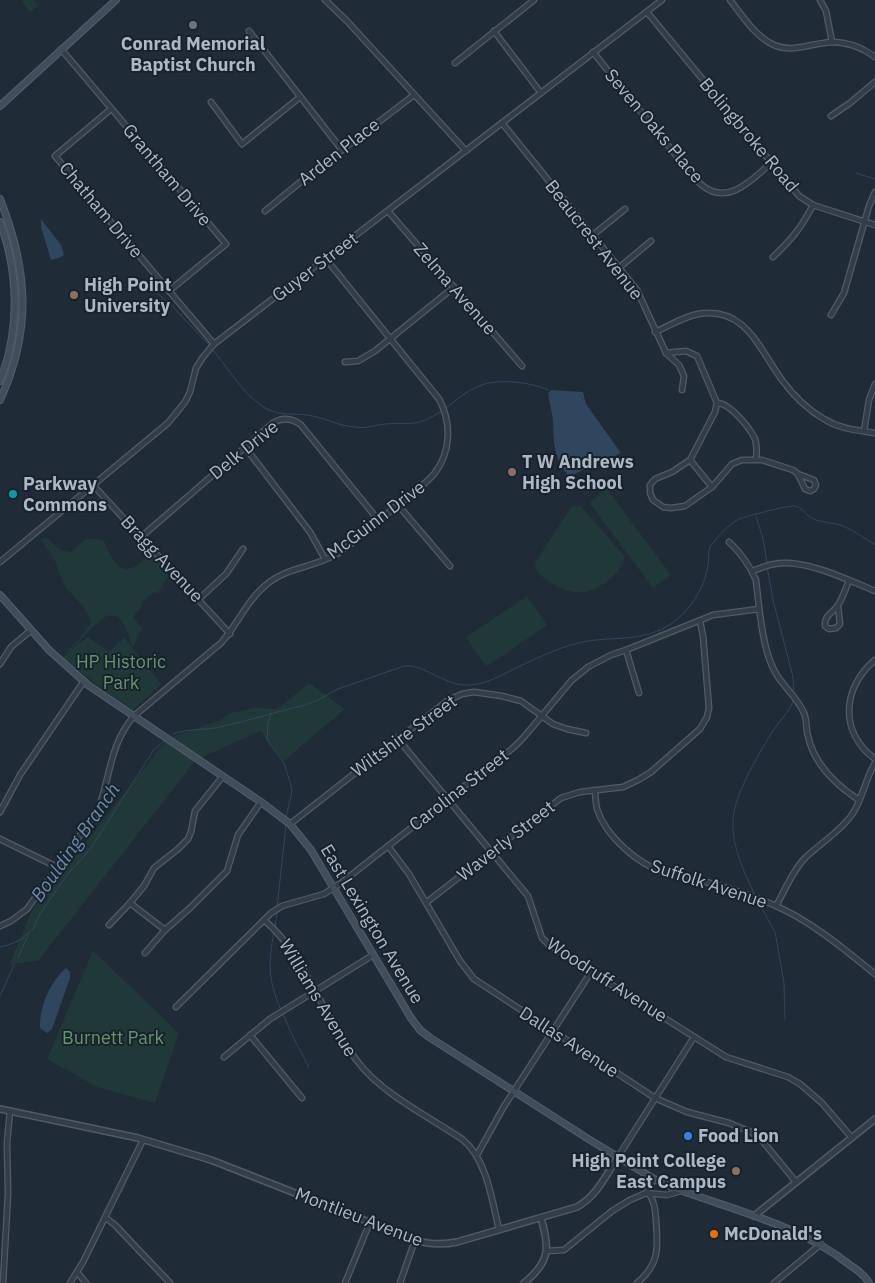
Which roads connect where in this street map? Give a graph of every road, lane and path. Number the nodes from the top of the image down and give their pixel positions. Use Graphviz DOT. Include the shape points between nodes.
graph roads {
  1 [pos="116,0"];
  2 [pos="325,0"];
  3 [pos="534,0"];
  4 [pos="662,0"];
  5 [pos="730,0"];
  6 [pos="820,0"];
  7 [pos="647,12"];
  8 [pos="249,31"];
  9 [pos="494,31"];
  10 [pos="832,42"];
  11 [pos="61,49"];
  12 [pos="592,52"];
  13 [pos="875,57"];
  14 [pos="455,64"];
  15 [pos="875,82"];
  16 [pos="541,93"];
  17 [pos="414,95"];
  18 [pos="300,97"];
  19 [pos="211,102"];
  20 [pos="0,106"];
  21 [pos="111,109"];
  22 [pos="831,116"];
  23 [pos="502,123"];
  24 [pos="342,150"];
  25 [pos="466,152"];
  26 [pos="771,163"];
  27 [pos="875,192"];
  28 [pos="0,199"];
  29 [pos="812,205"];
  30 [pos="625,209"];
  31 [pos="265,211"];
  32 [pos="388,211"];
  33 [pos="0,222"];
  34 [pos="864,222"];
  35 [pos="875,225"];
  36 [pos="593,235"];
  37 [pos="651,241"];
  38 [pos="7,243"];
  39 [pos="774,257"];
  40 [pos="326,259"];
  41 [pos="620,267"];
  42 [pos="454,287"];
  43 [pos="170,291"];
  44 [pos="23,305"];
  45 [pos="15,311"];
  46 [pos="832,314"];
  47 [pos="655,332"];
  48 [pos="390,337"];
  49 [pos="19,340"];
  50 [pos="214,344"];
  51 [pos="666,353"];
  52 [pos="345,362"];
  53 [pos="522,366"];
  54 [pos="0,381"];
  55 [pos="875,384"];
  56 [pos="682,390"];
  57 [pos="0,400"];
  58 [pos="718,403"];
  59 [pos="864,431"];
  60 [pos="875,433"];
  61 [pos="245,447"];
  62 [pos="756,459"];
  63 [pos="690,460"];
  64 [pos="798,474"];
  65 [pos="92,485"];
  66 [pos="712,487"];
  67 [pos="398,505"];
  68 [pos="379,521"];
  69 [pos="141,538"];
  70 [pos="729,542"];
  71 [pos="243,549"];
  72 [pos="325,559"];
  73 [pos="0,562"];
  74 [pos="450,566"];
  75 [pos="752,571"];
  76 [pos="849,581"];
  77 [pos="875,592"];
  78 [pos="0,595"];
  79 [pos="199,599"];
  80 [pos="838,606"];
  81 [pos="759,609"];
  82 [pos="700,621"];
  83 [pos="30,631"];
  84 [pos="230,634"];
  85 [pos="626,650"];
  86 [pos="875,660"];
  87 [pos="0,664"];
  88 [pos="84,681"];
  89 [pos="638,693"];
  90 [pos="134,716"];
  91 [pos="541,716"];
  92 [pos="586,733"];
  93 [pos="397,738"];
  94 [pos="875,759"];
  95 [pos="875,763"];
  96 [pos="223,776"];
  97 [pos="595,790"];
  98 [pos="448,799"];
  99 [pos="859,800"];
  100 [pos="261,802"];
  101 [pos="0,812"];
  102 [pos="290,824"];
  103 [pos="0,839"];
  104 [pos="388,846"];
  105 [pos="491,853"];
  106 [pos="57,867"];
  107 [pos="334,888"];
  108 [pos="427,902"];
  109 [pos="130,903"];
  110 [pos="776,906"];
  111 [pos="264,920"];
  112 [pos="109,925"];
  113 [pos="0,926"];
  114 [pos="165,930"];
  115 [pos="145,953"];
  116 [pos="373,955"];
  117 [pos="591,972"];
  118 [pos="875,974"];
  119 [pos="314,991"];
  120 [pos="176,1006"];
  121 [pos="552,1032"];
  122 [pos="250,1035"];
  123 [pos="694,1037"];
  124 [pos="224,1057"];
  125 [pos="514,1092"];
  126 [pos="302,1098"];
  127 [pos="655,1098"];
  128 [pos="0,1109"];
  129 [pos="10,1111"];
  130 [pos="875,1119"];
  131 [pos="852,1138"];
  132 [pos="143,1140"];
  133 [pos="477,1155"];
  134 [pos="618,1157"];
  135 [pos="654,1179"];
  136 [pos="796,1182"];
  137 [pos="681,1191"];
  138 [pos="648,1194"];
  139 [pos="662,1194"];
  140 [pos="654,1203"];
  141 [pos="754,1216"];
  142 [pos="106,1218"];
  143 [pos="541,1218"];
  144 [pos="370,1222"];
  145 [pos="499,1230"];
  146 [pos="415,1240"];
  147 [pos="821,1244"];
  148 [pos="547,1251"];
  149 [pos="77,1272"];
  150 [pos="875,1278"];
  151 [pos="868,1280"];
  152 [pos="3,1283"];
  153 [pos="70,1283"];
  154 [pos="86,1283"];
  155 [pos="170,1283"];
  156 [pos="345,1283"];
  157 [pos="400,1283"];
  158 [pos="524,1283"];
  159 [pos="637,1283"];
  160 [pos="774,1283"];
  1 -- 11 [label="main road"];
  2 -- 17 [label="street"];
  3 -- 9 [label="street"];
  4 -- 7 [label="street, Guyer Street"];
  5 -- 10 [label="street" via="757,33 774,46 786,49"];
  6 -- 10 [label="street" via="826,11"];
  7 -- 12 [label="street, Guyer Street"];
  7 -- 26 [label="street, Bolingbroke Road"];
  8 -- 18 [label="street"];
  9 -- 14 [label="street"];
  9 -- 16 [label="street"];
  10 -- 13 [label="street" via="855,46"];
  11 -- 20 [label="main road"];
  11 -- 21 [label="street, Grantham Drive"];
  12 -- 16 [label="street, Guyer Street"];
  12 -- 26 [label="street, Seven Oaks Place" via="703,186 713,192 736,191"];
  15 -- 22 [label="street"];
  16 -- 23 [label="street, Guyer Street"];
  17 -- 24 [label="street, Arden Place"];
  17 -- 25 [label="street"];
  18 -- 19 [label="street" via="242,144"];
  18 -- 24 [label="street"];
  21 -- 43 [label="street, Grantham Drive" via="226,244"];
  21 -- 43 [label="street, Chatham Drive" via="55,156"];
  23 -- 25 [label="street, Guyer Street"];
  23 -- 36 [label="street, Beaucrest Avenue"];
  24 -- 31 [label="street, Arden Place"];
  25 -- 32 [label="street, Guyer Street"];
  26 -- 29 [label="street, Bolingbroke Road" via="799,196"];
  27 -- 34 [label="street"];
  28 -- 44 [label="main road" via="16,243"];
  29 -- 34 [label="street, Bolingbroke Road"];
  29 -- 39 [label="street" via="802,226"];
  30 -- 36 [label="street"];
  32 -- 40 [label="street, Guyer Street"];
  32 -- 42 [label="street, Zelma Avenue"];
  33 -- 38 [label="main road"];
  34 -- 35 [label="street, Bolingbroke Road"];
  34 -- 46 [label="street" via="844,293"];
  36 -- 41 [label="street, Beaucrest Avenue"];
  37 -- 41 [label="street"];
  38 -- 44 [label="main road" via="15,260 18,301"];
  38 -- 45 [label="main road"];
  40 -- 48 [label="street, McGuinn Drive"];
  40 -- 50 [label="street, Guyer Street"];
  41 -- 47 [label="street, Beaucrest Avenue" via="642,299"];
  42 -- 48 [label="street"];
  42 -- 53 [label="street, Zelma Avenue"];
  43 -- 50 [label="street, Chatham Drive"];
  44 -- 49 [label="main road"];
  45 -- 49 [label="main road" via="18,314 16,330"];
  45 -- 54 [label="main road" via="12,337"];
  47 -- 51 [label="street, Beaucrest Avenue"];
  47 -- 59 [label="street" via="698,314 716,314 732,319 751,333 782,380 808,408 839,427"];
  48 -- 52 [label="street" via="358,361"];
  48 -- 67 [label="street, McGuinn Drive" via="436,394 448,428 446,448 439,466 426,483"];
  49 -- 57 [label="main road" via="10,377"];
  50 -- 65 [label="street, Guyer Street" via="196,368 190,392 168,423"];
  51 -- 56 [label="street, Beaucrest Avenue" via="679,365 684,376"];
  51 -- 58 [label="street" via="686,351 697,356"];
  55 -- 59 [label="street"];
  58 -- 62 [label="street" via="730,408 750,431 757,446"];
  58 -- 63 [label="street"];
  59 -- 60 [label="street"];
  61 -- 68 [label="street, Delk Drive" via="276,420 296,421"];
  61 -- 69 [label="street, Delk Drive"];
  61 -- 72 [label="street" via="310,532"];
  62 -- 64 [label="street"];
  62 -- 66 [label="street" via="732,464"];
  63 -- 66 [label="street"];
  63 -- 66 [label="street" via="655,479 650,485 653,500 671,508 685,506"];
  65 -- 69 [label="street, Bragg Avenue"];
  65 -- 73 [label="street, Guyer Street"];
  67 -- 68 [label="street, McGuinn Drive"];
  67 -- 74 [label="street"];
  68 -- 72 [label="street, McGuinn Drive"];
  69 -- 79 [label="street, Bragg Avenue"];
  70 -- 75 [label="street" via="743,555"];
  71 -- 79 [label="street" via="226,574"];
  72 -- 84 [label="street, McGuinn Drive" via="290,570 268,583 248,604"];
  75 -- 76 [label="street" via="787,563"];
  75 -- 81 [label="street"];
  76 -- 77 [label="street"];
  76 -- 80 [label="street"];
  78 -- 83 [label="main road, East Lexington Avenue"];
  79 -- 84 [label="street, Bragg Avenue"];
  80 -- 80 [label="street" via="824,621 829,629 840,624"];
  81 -- 82 [label="street, Carolina Street" via="714,615"];
  81 -- 99 [label="street" via="768,657 774,672 798,701 819,763 844,791"];
  82 -- 85 [label="street, Carolina Street"];
  82 -- 97 [label="street, Waverly Street" via="709,708 703,725 638,780 623,787"];
  83 -- 87 [label="street" via="11,647"];
  83 -- 88 [label="main road, East Lexington Avenue"];
  84 -- 90 [label="street, McGuinn Drive"];
  85 -- 89 [label="street"];
  85 -- 91 [label="street, Carolina Street" via="588,667 571,681"];
  86 -- 94 [label="street" via="856,682 849,704 854,733 864,750"];
  88 -- 90 [label="main road, East Lexington Avenue"];
  88 -- 101 [label="street" via="20,774"];
  90 -- 96 [label="main road, East Lexington Avenue"];
  90 -- 106 [label="street, McGuinn Drive" via="116,744 98,810"];
  91 -- 92 [label="street, Wiltshire Street" via="553,724"];
  91 -- 93 [label="street, Wiltshire Street" via="521,701 474,692 447,701"];
  91 -- 98 [label="street, Carolina Street" via="513,748"];
  93 -- 98 [label="street, Woodruff Avenue"];
  93 -- 102 [label="street, Wiltshire Street"];
  95 -- 99 [label="street"];
  96 -- 100 [label="main road, East Lexington Avenue"];
  96 -- 109 [label="street" via="195,811 188,839 154,868"];
  97 -- 105 [label="street, Waverly Street" via="561,798"];
  97 -- 110 [label="street, Suffolk Avenue" via="602,821 642,862 666,873 704,881"];
  98 -- 104 [label="street, Carolina Street"];
  98 -- 105 [label="street, Woodruff Avenue"];
  99 -- 110 [label="street" via="844,824 806,857"];
  100 -- 102 [label="main road, East Lexington Avenue"];
  100 -- 114 [label="street" via="238,835 227,871"];
  102 -- 107 [label="main road, East Lexington Avenue"];
  103 -- 106 [label="street"];
  104 -- 107 [label="street, Carolina Street"];
  104 -- 108 [label="street, Dallas Avenue"];
  105 -- 108 [label="street, Waverly Street"];
  105 -- 117 [label="street, Woodruff Avenue" via="528,896 542,938"];
  106 -- 113 [label="street, McGuinn Drive" via="26,910"];
  107 -- 111 [label="street, Carolina Street" via="312,899 282,906"];
  107 -- 116 [label="main road, East Lexington Avenue"];
  108 -- 121 [label="street, Dallas Avenue" via="470,975"];
  109 -- 112 [label="street"];
  109 -- 114 [label="street"];
  110 -- 118 [label="street, Suffolk Avenue" via="826,936"];
  111 -- 119 [label="street, Williams Avenue" via="288,944"];
  111 -- 120 [label="street, Carolina Street"];
  114 -- 115 [label="street"];
  116 -- 119 [label="street"];
  116 -- 125 [label="main road, East Lexington Avenue" via="420,1030"];
  117 -- 121 [label="street"];
  117 -- 123 [label="street, Woodruff Avenue"];
  119 -- 122 [label="street"];
  119 -- 133 [label="street, Williams Avenue" via="336,1031 367,1073 462,1139"];
  121 -- 125 [label="street"];
  121 -- 127 [label="street, Dallas Avenue"];
  122 -- 124 [label="street"];
  122 -- 126 [label="street"];
  123 -- 127 [label="street, Montlieu Avenue"];
  123 -- 131 [label="street, Woodruff Avenue" via="726,1057 800,1084 822,1103"];
  125 -- 133 [label="street"];
  125 -- 134 [label="main road, East Lexington Avenue"];
  127 -- 134 [label="street, Montlieu Avenue"];
  127 -- 136 [label="street, Dallas Avenue" via="687,1112 751,1132 760,1138"];
  128 -- 129 [label="street, Montlieu Avenue"];
  129 -- 132 [label="street, Montlieu Avenue"];
  129 -- 152 [label="street"];
  130 -- 131 [label="street"];
  131 -- 136 [label="street"];
  132 -- 142 [label="street"];
  132 -- 144 [label="street, Montlieu Avenue" via="211,1160"];
  133 -- 145 [label="street, Williams Avenue"];
  134 -- 135 [label="main road, East Lexington Avenue"];
  134 -- 143 [label="street, Montlieu Avenue" via="587,1201"];
  135 -- 137 [label="main road, East Lexington Avenue"];
  135 -- 138 [label="street"];
  136 -- 141 [label="street"];
  137 -- 139 [label="street"];
  137 -- 141 [label="main road, East Lexington Avenue"];
  138 -- 139 [label="street"];
  138 -- 140 [label="street"];
  138 -- 148 [label="street" via="618,1206 564,1250"];
  139 -- 140 [label="street"];
  140 -- 159 [label="street" via="657,1253 650,1269"];
  141 -- 147 [label="main road, East Lexington Avenue"];
  142 -- 149 [label="street"];
  142 -- 155 [label="street"];
  143 -- 145 [label="street, Montlieu Avenue"];
  143 -- 148 [label="street"];
  144 -- 146 [label="street, Montlieu Avenue"];
  144 -- 156 [label="street"];
  145 -- 146 [label="street, Montlieu Avenue" via="440,1245"];
  146 -- 157 [label="street"];
  147 -- 151 [label="main road, East Lexington Avenue"];
  147 -- 160 [label="street"];
  148 -- 158 [label="street" via="540,1268"];
  149 -- 153 [label="street"];
  149 -- 154 [label="street"];
  150 -- 151 [label="main road"];
}
